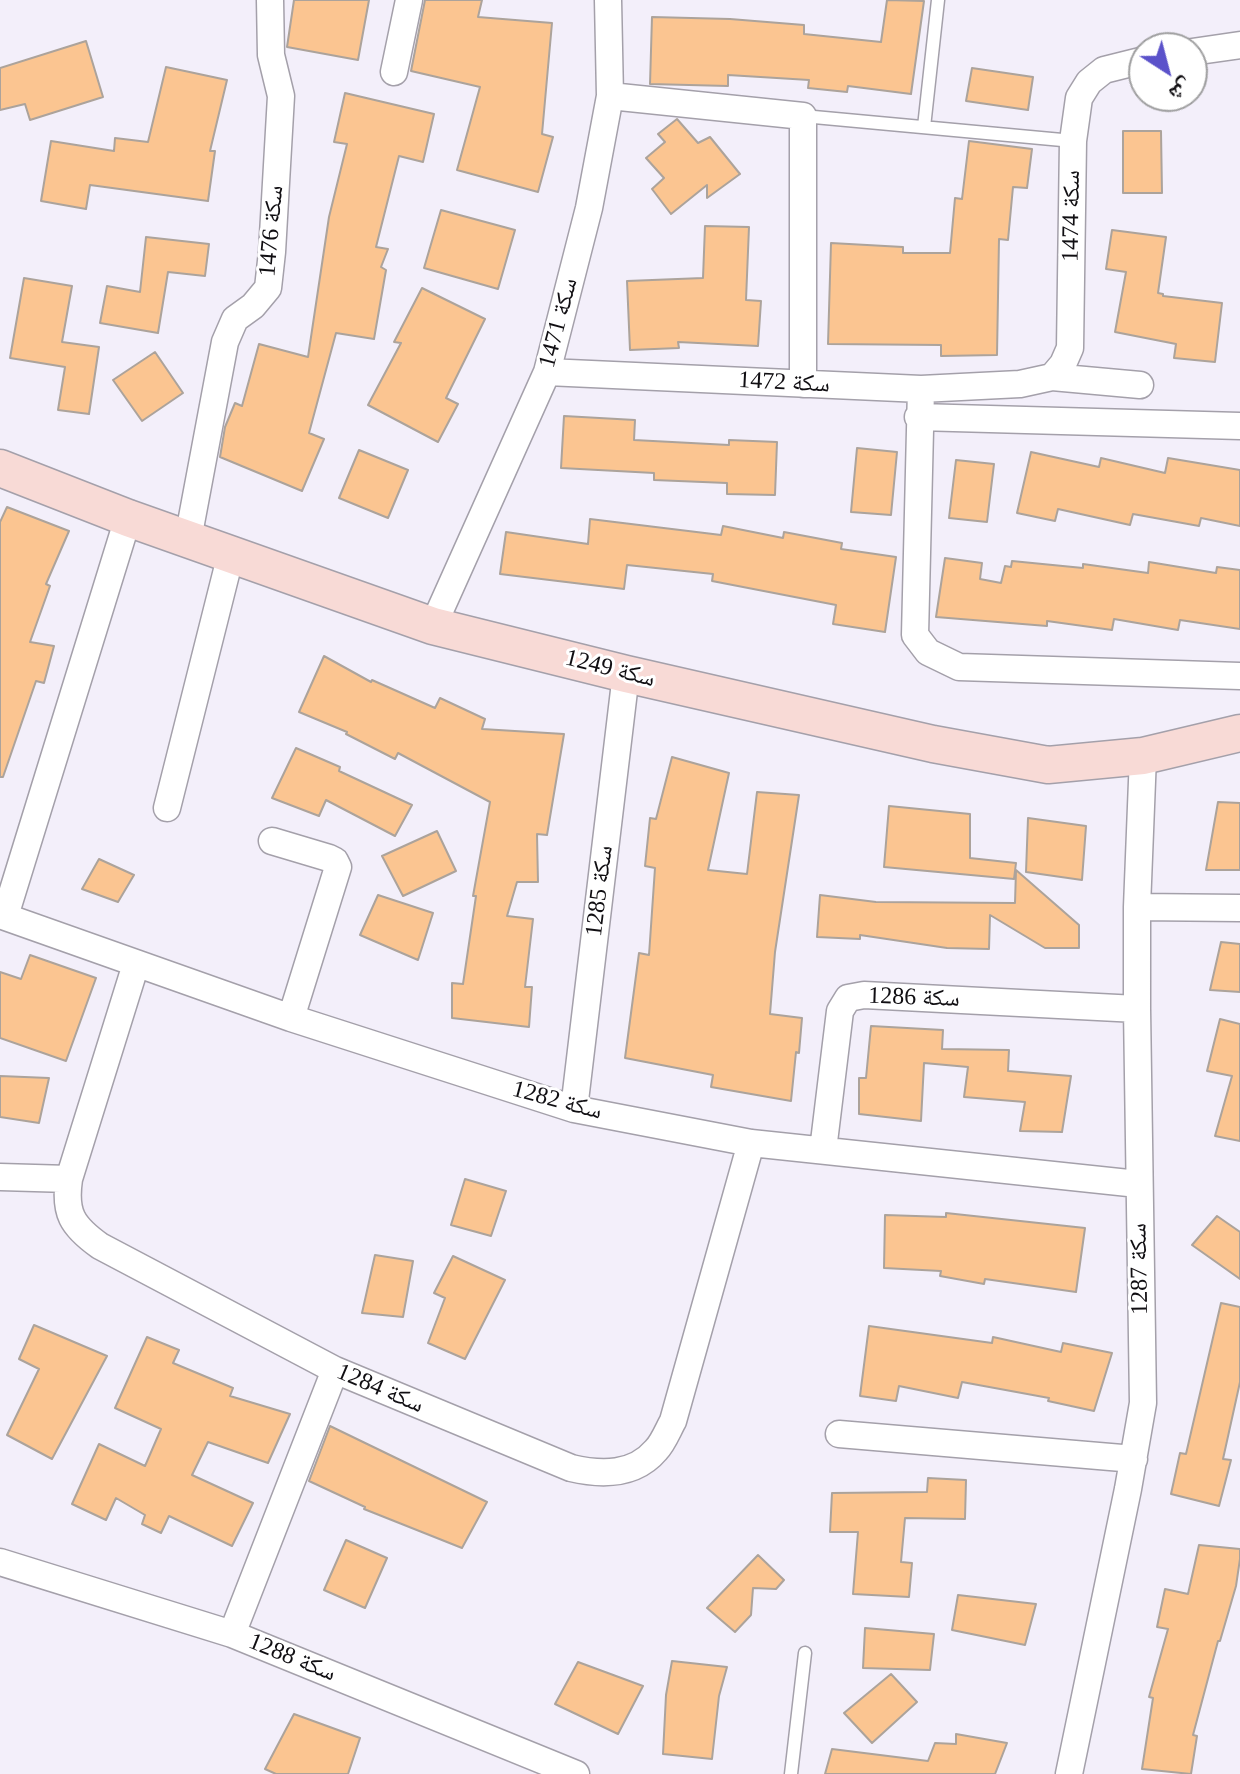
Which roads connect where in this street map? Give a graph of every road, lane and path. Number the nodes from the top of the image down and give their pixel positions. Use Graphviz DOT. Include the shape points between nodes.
graph roads {
  1 [pos="270,0"];
  2 [pos="409,0"];
  3 [pos="608,0"];
  4 [pos="938,0"];
  5 [pos="1240,45"];
  6 [pos="1208,50"];
  7 [pos="1128,64"];
  8 [pos="394,72"];
  9 [pos="610,96"];
  10 [pos="803,116"];
  11 [pos="924,127"];
  12 [pos="1073,141"];
  13 [pos="547,372"];
  14 [pos="1052,377"];
  15 [pos="803,384"];
  16 [pos="1140,385"];
  17 [pos="921,389"];
  18 [pos="918,417"];
  19 [pos="1240,426"];
  20 [pos="0,468"];
  21 [pos="128,518"];
  22 [pos="188,539"];
  23 [pos="231,554"];
  24 [pos="433,626"];
  25 [pos="626,674"];
  26 [pos="1240,676"];
  27 [pos="1240,733"];
  28 [pos="1143,756"];
  29 [pos="167,808"];
  30 [pos="272,841"];
  31 [pos="1137,907"];
  32 [pos="1240,908"];
  33 [pos="3,916"];
  34 [pos="136,964"];
  35 [pos="1137,1009"];
  36 [pos="291,1018"];
  37 [pos="574,1109"];
  38 [pos="751,1143"];
  39 [pos="823,1150"];
  40 [pos="0,1177"];
  41 [pos="69,1179"];
  42 [pos="1138,1184"];
  43 [pos="335,1370"];
  44 [pos="839,1434"];
  45 [pos="1134,1459"];
  46 [pos="0,1562"];
  47 [pos="232,1634"];
  48 [pos="805,1653"];
  49 [pos="576,1774"];
  50 [pos="791,1774"];
  51 [pos="1069,1774"];
  1 -- 22 [label="street, سكة 1476" via="271,55 281,96 268,288 235,319 225,342"];
  2 -- 8 [label="street"];
  3 -- 9 [label="street, سكة 1471"];
  4 -- 11 [label="lane"];
  5 -- 6 [label="street"];
  7 -- 12 [label="street, سكة 1474" via="1104,70 1089,82 1079,98"];
  9 -- 10 [label="street"];
  9 -- 13 [label="street, سكة 1471" via="589,208"];
  10 -- 11 [label="lane"];
  10 -- 15 [label="street"];
  11 -- 12 [label="lane"];
  12 -- 14 [label="street, سكة 1474" via="1070,348"];
  13 -- 15 [label="street, سكة 1472"];
  13 -- 24 [label="street, سكة 1471"];
  14 -- 16 [label="street"];
  14 -- 17 [label="street, سكة 1472" via="1020,384"];
  15 -- 17 [label="street, سكة 1472"];
  17 -- 18 [label="street"];
  18 -- 19 [label="street"];
  18 -- 26 [label="street" via="915,635 928,652 959,667"];
  20 -- 21 [label="street, سكة 1249"];
  21 -- 22 [label="street, سكة 1249"];
  21 -- 33 [label="street"];
  22 -- 23 [label="street, سكة 1249"];
  23 -- 24 [label="street, سكة 1249"];
  23 -- 29 [label="street"];
  24 -- 25 [label="street, سكة 1249"];
  25 -- 28 [label="street, سكة 1249" via="1048,765"];
  25 -- 37 [label="street, سكة 1285"];
  27 -- 28 [label="street, سكة 1249"];
  28 -- 31 [label="street, سكة 1287"];
  30 -- 36 [label="street" via="329,858 338,867"];
  31 -- 32 [label="street"];
  31 -- 35 [label="street, سكة 1287"];
  33 -- 34 [label="street, سكة 1282"];
  34 -- 36 [label="street, سكة 1282"];
  34 -- 41 [label="street, سكة 1284"];
  35 -- 39 [label="street, سكة 1286" via="848,998 840,1011"];
  35 -- 42 [label="street, سكة 1287"];
  36 -- 37 [label="street, سكة 1282"];
  37 -- 38 [label="street, سكة 1282"];
  38 -- 39 [label="street, سكة 1282"];
  38 -- 43 [label="street, سكة 1284" via="673,1421 656,1451 629,1470 599,1474 571,1468"];
  39 -- 42 [label="street, سكة 1282"];
  40 -- 41 [label="street"];
  41 -- 43 [label="street, سكة 1284" via="68,1214 100,1246"];
  42 -- 45 [label="street, سكة 1287" via="1143,1403"];
  43 -- 47 [label="street"];
  44 -- 45 [label="street"];
  45 -- 51 [label="street, سكة 1287"];
  46 -- 47 [label="street, سكة 1288"];
  47 -- 49 [label="street, سكة 1288"];
  48 -- 50 [label="lane"];
}
